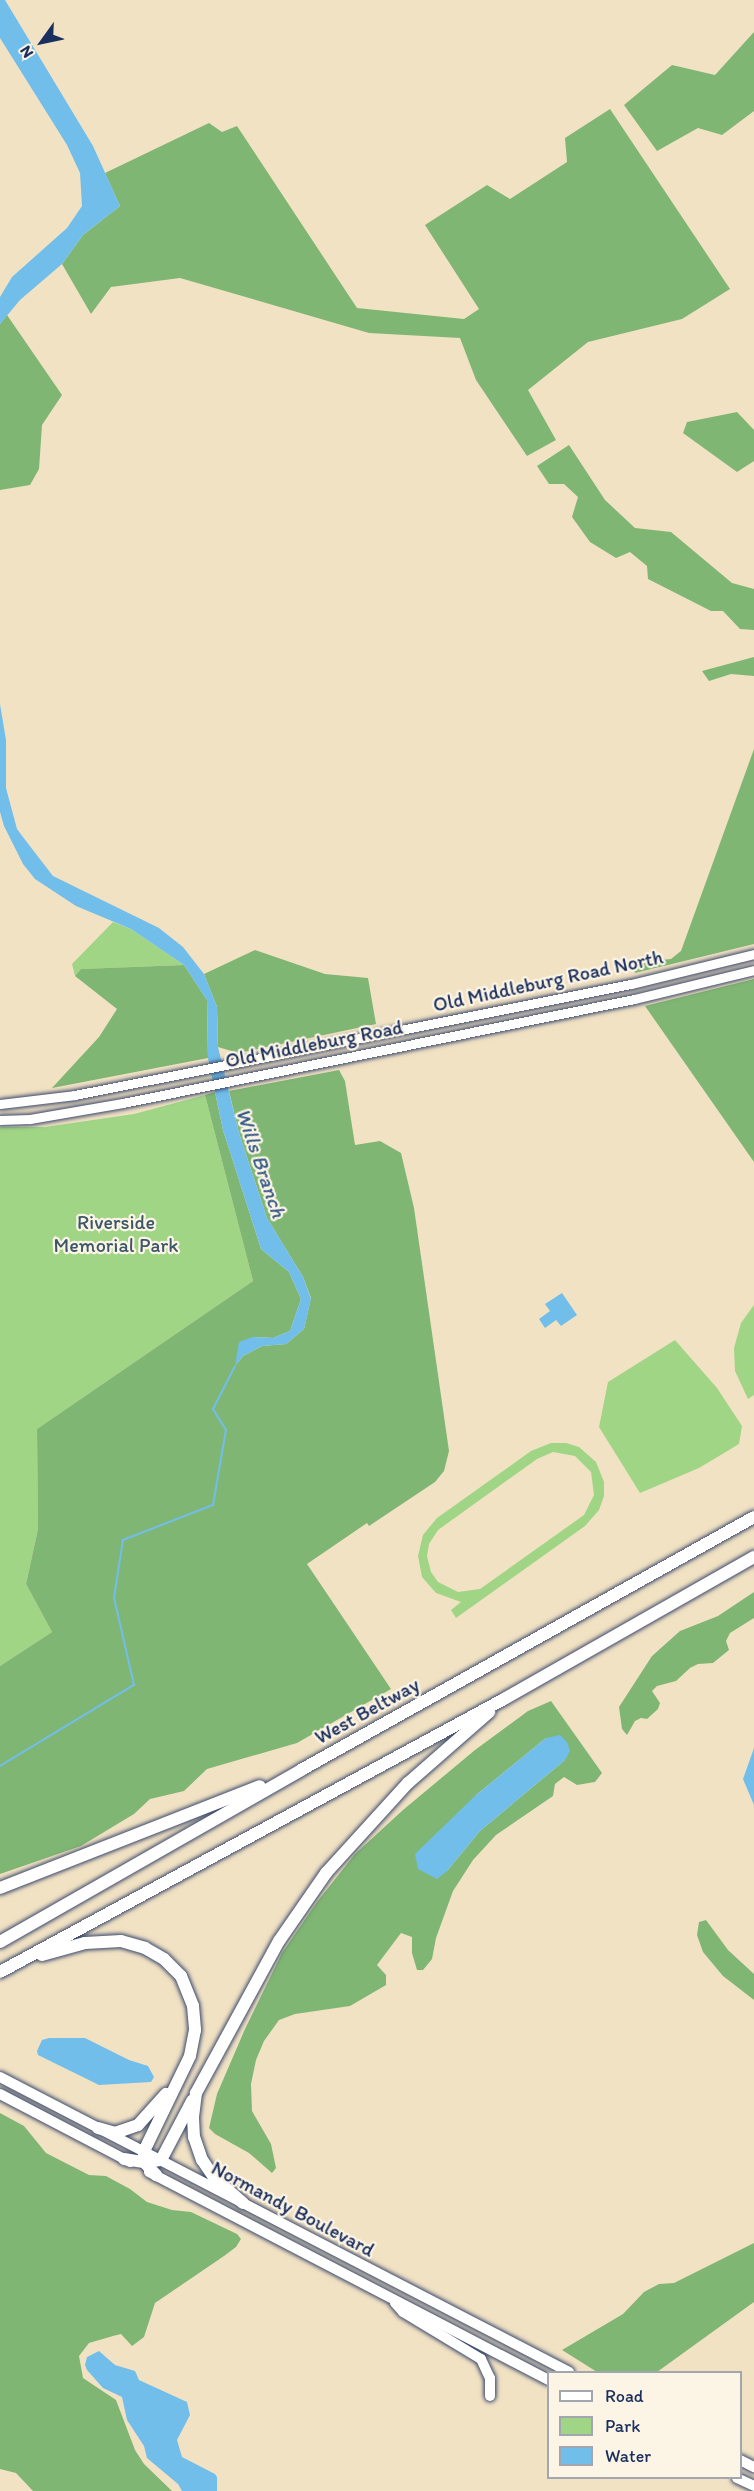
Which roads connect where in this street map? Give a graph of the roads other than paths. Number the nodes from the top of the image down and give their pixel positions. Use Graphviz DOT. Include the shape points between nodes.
graph roads {
  1 [pos="754,954"];
  2 [pos="754,969"];
  3 [pos="634,999"];
  4 [pos="243,1060"];
  5 [pos="176,1074"];
  6 [pos="180,1090"];
  7 [pos="0,1104"];
  8 [pos="0,1120"];
  9 [pos="754,1517"];
  10 [pos="754,1557"];
  11 [pos="504,1698"];
  12 [pos="301,1770"];
  13 [pos="0,1888"];
  14 [pos="0,1942"];
  15 [pos="18,1962"];
  16 [pos="0,1972"];
  17 [pos="0,2077"];
  18 [pos="176,2082"];
  19 [pos="196,2093"];
  20 [pos="0,2094"];
  21 [pos="98,2128"];
  22 [pos="144,2157"];
  23 [pos="124,2159"];
  24 [pos="161,2160"];
  25 [pos="156,2175"];
  26 [pos="243,2203"];
  27 [pos="314,2240"];
  28 [pos="306,2253"];
  29 [pos="388,2296"];
  30 [pos="565,2371"];
  31 [pos="547,2379"];
  32 [pos="490,2396"];
  33 [pos="739,2479"];
  34 [pos="754,2487"];
  1 -- 4 [label="main road, Old Middleburg Road North" via="631,984"];
  2 -- 3 [label="main road, Old Middleburg Road North"];
  3 -- 6 [label="main road, Old Middleburg Road"];
  4 -- 5 [label="main road, Old Middleburg Road"];
  5 -- 6 [label="main road"];
  5 -- 7 [label="main road, Old Middleburg Road" via="75,1095"];
  6 -- 8 [label="main road, Old Middleburg Road" via="81,1111"];
  9 -- 12 [label="highway, West Beltway"];
  10 -- 11 [label="highway"];
  11 -- 15 [label="highway"];
  11 -- 19 [label="highway" via="408,1783 327,1873 279,1941"];
  12 -- 13 [label="highway"];
  12 -- 14 [label="highway, West Beltway"];
  15 -- 16 [label="highway"];
  15 -- 18 [label="highway" via="103,1940 133,1945 165,1959 185,1983 195,2019 193,2045"];
  17 -- 21 [label="main road"];
  18 -- 21 [label="highway" via="138,2125 115,2133"];
  18 -- 22 [label="highway"];
  19 -- 24 [label="highway"];
  19 -- 26 [label="highway" via="194,2137 202,2160 215,2179"];
  20 -- 23 [label="main road, Normandy Boulevard"];
  21 -- 22 [label="main road"];
  22 -- 23 [label="highway"];
  22 -- 24 [label="highway"];
  22 -- 25 [label="highway"];
  23 -- 25 [label="main road, Normandy Boulevard"];
  24 -- 26 [label="main road, Normandy Boulevard"];
  25 -- 28 [label="main road, Normandy Boulevard"];
  26 -- 27 [label="main road, Normandy Boulevard"];
  27 -- 28 [label="main road"];
  27 -- 30 [label="main road, Normandy Boulevard"];
  28 -- 29 [label="main road, Normandy Boulevard"];
  29 -- 31 [label="main road, Normandy Boulevard"];
  29 -- 32 [label="main road" via="404,2312 481,2359 490,2378"];
  33 -- 34 [label="main road"];
}
